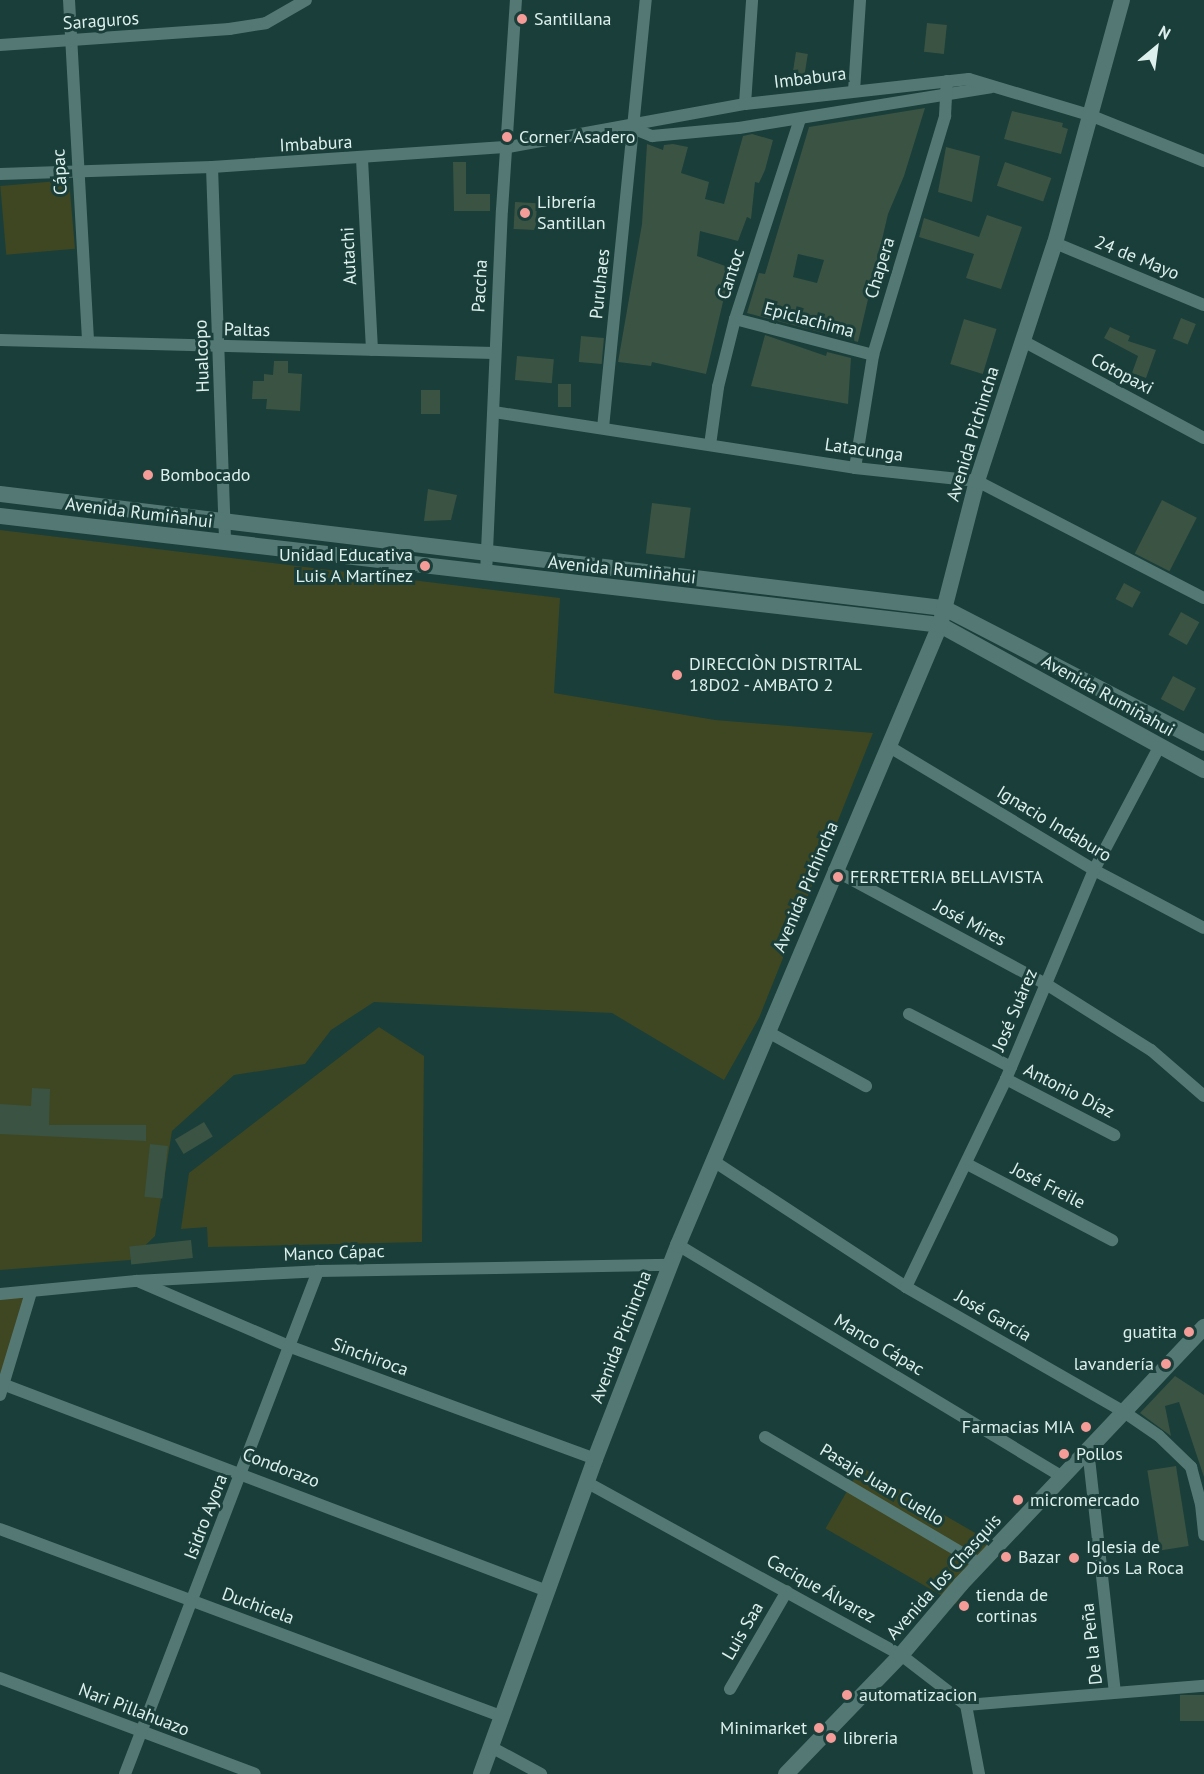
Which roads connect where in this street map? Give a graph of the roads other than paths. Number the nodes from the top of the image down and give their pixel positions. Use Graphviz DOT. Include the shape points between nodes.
graph roads {
  1 [pos="69,0"];
  2 [pos="306,0"];
  3 [pos="516,0"];
  4 [pos="646,0"];
  5 [pos="752,0"];
  6 [pos="860,0"];
  7 [pos="1122,0"];
  8 [pos="71,41"];
  9 [pos="0,45"];
  10 [pos="947,81"];
  11 [pos="995,86"];
  12 [pos="854,91"];
  13 [pos="948,96"];
  14 [pos="745,104"];
  15 [pos="1092,116"];
  16 [pos="800,119"];
  17 [pos="632,128"];
  18 [pos="508,147"];
  19 [pos="362,159"];
  20 [pos="1204,161"];
  21 [pos="212,167"];
  22 [pos="78,171"];
  23 [pos="0,174"];
  24 [pos="1055,243"];
  25 [pos="1204,305"];
  26 [pos="735,319"];
  27 [pos="0,340"];
  28 [pos="88,341"];
  29 [pos="1023,341"];
  30 [pos="221,348"];
  31 [pos="372,350"];
  32 [pos="494,353"];
  33 [pos="873,355"];
  34 [pos="494,412"];
  35 [pos="603,428"];
  36 [pos="1204,438"];
  37 [pos="710,445"];
  38 [pos="855,468"];
  39 [pos="977,482"];
  40 [pos="0,494"];
  41 [pos="0,516"];
  42 [pos="224,524"];
  43 [pos="225,543"];
  44 [pos="487,551"];
  45 [pos="486,574"];
  46 [pos="1204,598"];
  47 [pos="944,608"];
  48 [pos="940,625"];
  49 [pos="1204,743"];
  50 [pos="888,746"];
  51 [pos="1159,747"];
  52 [pos="1204,770"];
  53 [pos="834,870"];
  54 [pos="1094,870"];
  55 [pos="1204,928"];
  56 [pos="1046,984"];
  57 [pos="909,1014"];
  58 [pos="768,1032"];
  59 [pos="1009,1073"];
  60 [pos="866,1086"];
  61 [pos="1204,1096"];
  62 [pos="1114,1135"];
  63 [pos="715,1162"];
  64 [pos="967,1164"];
  65 [pos="1112,1240"];
  66 [pos="678,1245"];
  67 [pos="670,1265"];
  68 [pos="318,1271"];
  69 [pos="136,1281"];
  70 [pos="906,1287"];
  71 [pos="31,1292"];
  72 [pos="0,1294"];
  73 [pos="1204,1327"];
  74 [pos="291,1347"];
  75 [pos="1,1388"];
  76 [pos="1124,1412"];
  77 [pos="765,1437"];
  78 [pos="1088,1449"];
  79 [pos="595,1460"];
  80 [pos="242,1472"];
  81 [pos="1061,1476"];
  82 [pos="588,1483"];
  83 [pos="0,1528"];
  84 [pos="1204,1535"];
  85 [pos="981,1564"];
  86 [pos="547,1591"];
  87 [pos="787,1592"];
  88 [pos="194,1601"];
  89 [pos="901,1655"];
  90 [pos="0,1678"];
  91 [pos="1204,1686"];
  92 [pos="730,1689"];
  93 [pos="1115,1692"];
  94 [pos="966,1704"];
  95 [pos="503,1717"];
  96 [pos="140,1731"];
  97 [pos="491,1747"];
  98 [pos="125,1774"];
  99 [pos="255,1774"];
  100 [pos="481,1774"];
  101 [pos="541,1774"];
  102 [pos="786,1774"];
  103 [pos="979,1774"];
  1 -- 8 [label="street, Cápac"];
  2 -- 8 [label="street, Saraguros" via="266,23"];
  3 -- 18 [label="street, Paccha"];
  4 -- 17 [label="street, Puruhaes"];
  5 -- 14 [label="street"];
  6 -- 12 [label="street"];
  7 -- 15 [label="main road, Avenida Pichincha"];
  8 -- 9 [label="street, Saraguros"];
  8 -- 22 [label="street, Cápac"];
  10 -- 11 [label="street, Imbabura" via="969,79"];
  10 -- 12 [label="street, Imbabura"];
  10 -- 13 [label="street, Chapera"];
  11 -- 13 [label="street, Imbabura"];
  11 -- 15 [label="street, Imbabura"];
  12 -- 14 [label="street, Imbabura"];
  13 -- 16 [label="street, Imbabura"];
  13 -- 33 [label="street, Chapera"];
  14 -- 17 [label="street, Imbabura" via="651,119"];
  15 -- 20 [label="street, Imbabura"];
  15 -- 24 [label="main road, Avenida Pichincha"];
  16 -- 17 [label="street, Imbabura" via="652,136"];
  16 -- 26 [label="street, Cantoc"];
  17 -- 18 [label="street, Imbabura"];
  17 -- 35 [label="street, Puruhaes" via="633,150"];
  18 -- 19 [label="street, Imbabura"];
  18 -- 32 [label="street, Paccha"];
  19 -- 21 [label="street, Imbabura"];
  19 -- 31 [label="street, Autachi"];
  21 -- 22 [label="street, Imbabura"];
  21 -- 30 [label="street, Hualcopo"];
  22 -- 23 [label="street, Imbabura"];
  22 -- 28 [label="street, Cápac"];
  24 -- 25 [label="street, 24 de Mayo"];
  24 -- 29 [label="main road, Avenida Pichincha"];
  26 -- 33 [label="street, Epiclachima"];
  26 -- 37 [label="street, Cantoc" via="718,387"];
  27 -- 28 [label="street, Paltas"];
  28 -- 30 [label="street, Paltas"];
  29 -- 36 [label="street, Cotopaxi"];
  29 -- 39 [label="main road, Avenida Pichincha"];
  30 -- 31 [label="street, Paltas"];
  30 -- 42 [label="street, Hualcopo"];
  31 -- 32 [label="street, Paltas"];
  32 -- 34 [label="street, Paccha"];
  33 -- 38 [label="street, Chapera"];
  34 -- 35 [label="street, Latacunga"];
  34 -- 44 [label="street, Paccha"];
  35 -- 37 [label="street, Latacunga"];
  37 -- 38 [label="street, Latacunga"];
  38 -- 39 [label="street, Latacunga"];
  39 -- 46 [label="street, Latacunga"];
  39 -- 47 [label="main road, Avenida Pichincha"];
  40 -- 42 [label="main road, Avenida Rumiñahui"];
  41 -- 43 [label="main road, Avenida Rumiñahui"];
  42 -- 43 [label="street, Hualcopo"];
  42 -- 44 [label="main road, Avenida Rumiñahui"];
  43 -- 45 [label="main road, Avenida Rumiñahui"];
  44 -- 45 [label="street, Paccha"];
  44 -- 47 [label="main road, Avenida Rumiñahui"];
  45 -- 48 [label="main road, Avenida Rumiñahui"];
  47 -- 48 [label="main road, Avenida Pichincha"];
  47 -- 49 [label="main road, Avenida Rumiñahui"];
  48 -- 50 [label="main road, Avenida Pichincha"];
  48 -- 51 [label="main road, Avenida Rumiñahui"];
  50 -- 53 [label="main road, Avenida Pichincha"];
  50 -- 54 [label="street, Ignacio Indaburo"];
  51 -- 52 [label="main road, Avenida Rumiñahui"];
  51 -- 54 [label="street, José Suárez"];
  53 -- 56 [label="street, José Mires"];
  53 -- 58 [label="main road, Avenida Pichincha"];
  54 -- 55 [label="street, Ignacio Indaburo"];
  54 -- 56 [label="street, José Suárez"];
  56 -- 59 [label="street, José Suárez"];
  56 -- 61 [label="street, José Mires" via="1151,1050"];
  57 -- 59 [label="street, Antonio Díaz"];
  58 -- 60 [label="street"];
  58 -- 63 [label="main road, Avenida Pichincha"];
  59 -- 62 [label="street, Antonio Díaz"];
  59 -- 64 [label="street, José Suárez"];
  63 -- 66 [label="main road, Avenida Pichincha"];
  63 -- 70 [label="street, José García"];
  64 -- 65 [label="street, José Freile"];
  64 -- 70 [label="street, José Suárez"];
  66 -- 67 [label="main road, Avenida Pichincha"];
  66 -- 81 [label="street, Manco Cápac"];
  67 -- 68 [label="street, Manco Cápac"];
  67 -- 79 [label="main road, Avenida Pichincha"];
  68 -- 69 [label="street, Manco Cápac"];
  68 -- 74 [label="street, Isidro Ayora"];
  69 -- 71 [label="street, Manco Cápac"];
  69 -- 74 [label="street, Sinchiroca"];
  70 -- 76 [label="street, José García"];
  71 -- 72 [label="street, Manco Cápac"];
  71 -- 75 [label="street"];
  73 -- 76 [label="main road, Avenida los Chasquis"];
  74 -- 79 [label="street, Sinchiroca"];
  74 -- 80 [label="street, Isidro Ayora"];
  75 -- 80 [label="street, Condorazo"];
  76 -- 78 [label="main road, Avenida los Chasquis"];
  76 -- 84 [label="street, José García" via="1159,1436 1191,1467"];
  77 -- 85 [label="street, Pasaje Juan Cuello"];
  78 -- 81 [label="main road, Avenida los Chasquis"];
  78 -- 93 [label="street, De la Peña"];
  79 -- 82 [label="main road, Avenida Pichincha"];
  80 -- 86 [label="street, Condorazo"];
  80 -- 88 [label="street, Isidro Ayora"];
  81 -- 85 [label="main road, Avenida los Chasquis"];
  82 -- 86 [label="main road, Avenida Pichincha"];
  82 -- 87 [label="street, Cacique Álvarez"];
  83 -- 88 [label="street, Duchicela"];
  85 -- 89 [label="main road, Avenida los Chasquis"];
  86 -- 95 [label="main road, Avenida Pichincha"];
  87 -- 89 [label="street, Cacique Álvarez"];
  87 -- 92 [label="street, Luis Saa"];
  88 -- 95 [label="street, Duchicela"];
  88 -- 96 [label="street, Isidro Ayora"];
  89 -- 94 [label="street, Cacique Álvarez"];
  89 -- 102 [label="main road, Avenida los Chasquis"];
  90 -- 96 [label="street, Nari Pillahuazo"];
  91 -- 93 [label="street"];
  93 -- 94 [label="street"];
  94 -- 103 [label="street"];
  95 -- 97 [label="main road, Avenida Pichincha"];
  96 -- 98 [label="street, Isidro Ayora"];
  96 -- 99 [label="street, Nari Pillahuazo"];
  97 -- 100 [label="main road, Avenida Pichincha"];
  97 -- 101 [label="street"];
}
